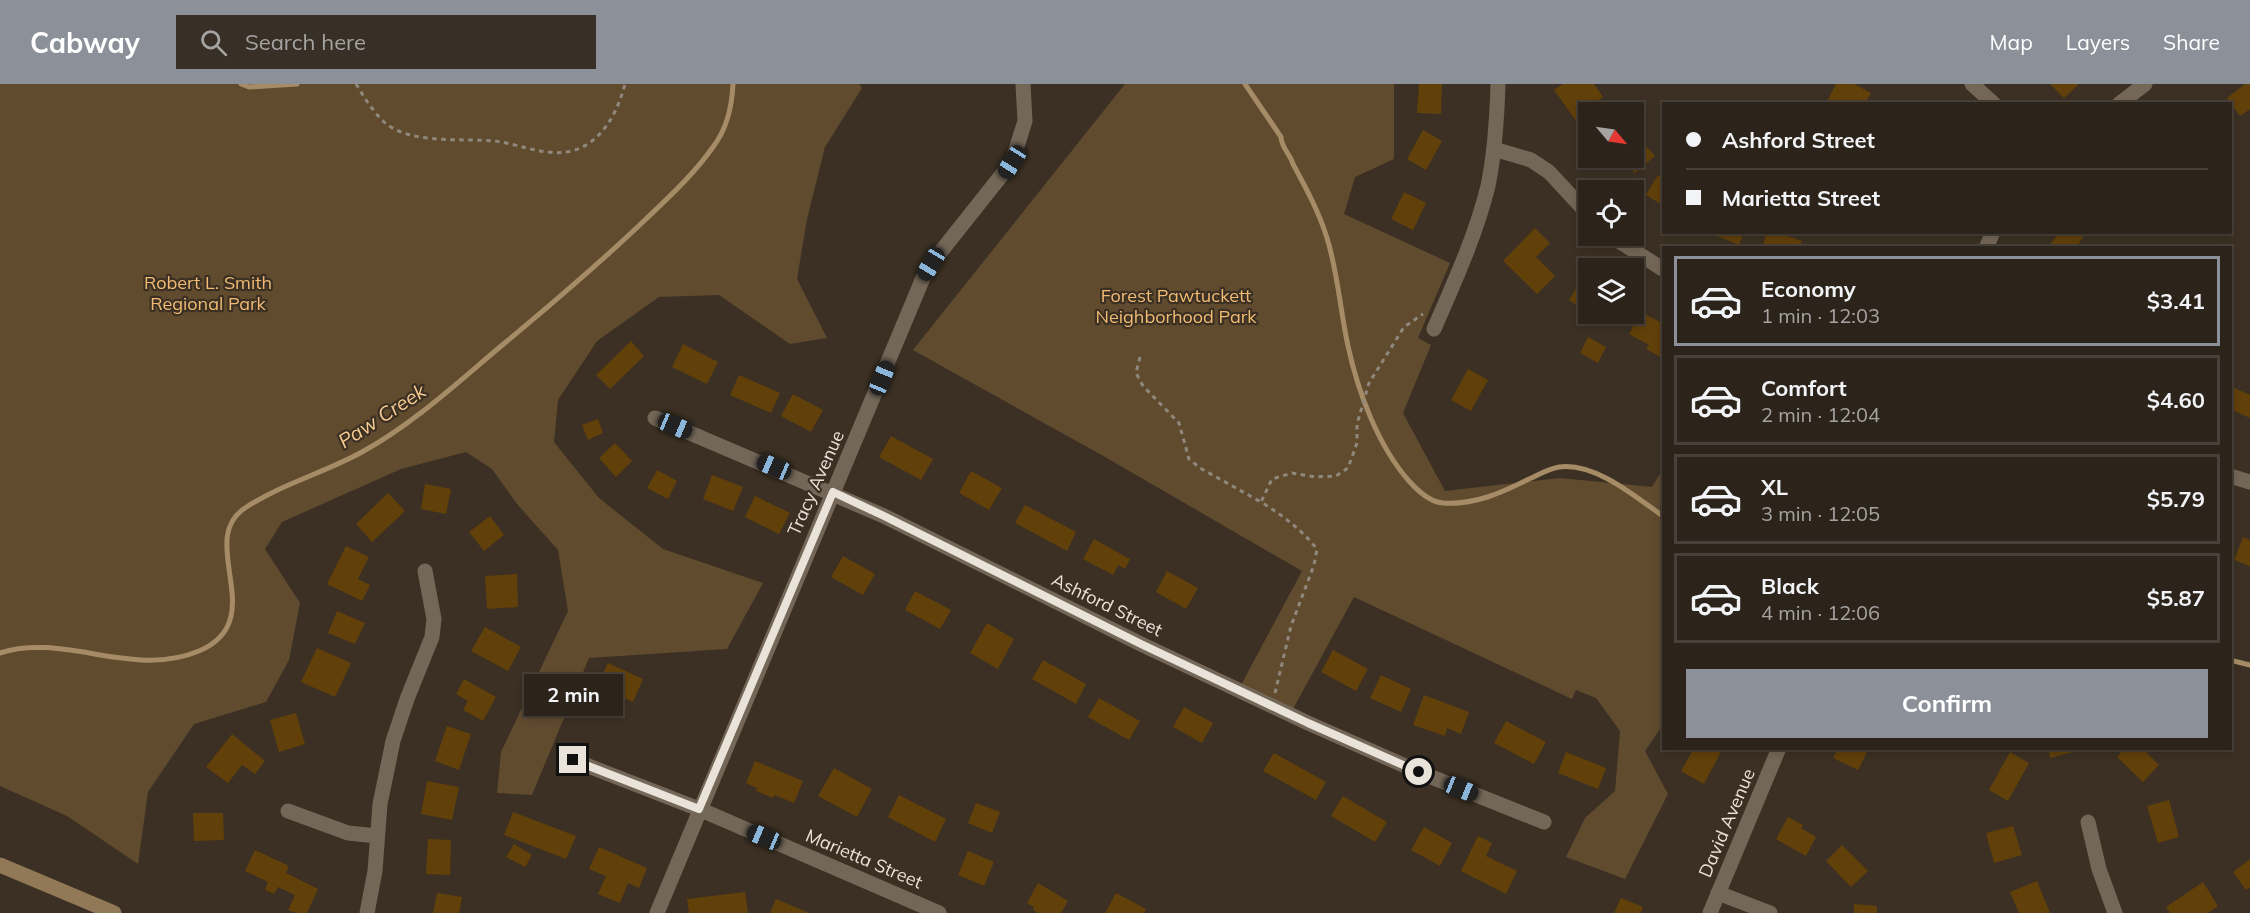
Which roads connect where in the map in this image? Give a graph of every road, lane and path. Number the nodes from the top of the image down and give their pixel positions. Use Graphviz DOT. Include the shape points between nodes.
graph roads {
  1 [pos="356,84"];
  2 [pos="625,84"];
  3 [pos="1023,84"];
  4 [pos="1498,84"];
  5 [pos="1972,84"];
  6 [pos="2145,84"];
  7 [pos="1992,102"];
  8 [pos="2122,102"];
  9 [pos="1494,149"];
  10 [pos="1578,203"];
  11 [pos="1627,246"];
  12 [pos="1662,269"];
  13 [pos="1446,303"];
  14 [pos="1434,329"];
  15 [pos="1140,357"];
  16 [pos="655,418"];
  17 [pos="2232,477"];
  18 [pos="2250,482"];
  19 [pos="833,492"];
  20 [pos="1261,502"];
  21 [pos="425,571"];
  22 [pos="1271,706"];
  23 [pos="1778,750"];
  24 [pos="573,760"];
  25 [pos="699,809"];
  26 [pos="288,811"];
  27 [pos="1544,822"];
  28 [pos="2088,822"];
  29 [pos="377,836"];
  30 [pos="0,865"];
  31 [pos="1718,893"];
  32 [pos="114,913"];
  33 [pos="368,913"];
  34 [pos="657,913"];
  35 [pos="939,913"];
  36 [pos="1710,913"];
  37 [pos="1770,913"];
  38 [pos="2115,913"];
  1 -- 2 [label="path" via="385,123 411,134 500,141 549,153 587,146 599,136 610,122"];
  3 -- 19 [label="street, Tracy Avenue" via="1025,121 1012,162 923,278"];
  4 -- 9 [label="street"];
  5 -- 7 [label="street"];
  6 -- 8 [label="street"];
  9 -- 10 [label="street" via="1531,160 1549,172"];
  9 -- 13 [label="street" via="1479,217"];
  11 -- 12 [label="street"];
  13 -- 14 [label="street"];
  13 -- 20 [label="path" via="1404,327 1370,383 1348,468 1336,476 1292,473 1272,479"];
  15 -- 20 [label="path" via="1136,373 1143,386 1179,423 1189,459"];
  16 -- 19 [label="street, Ashford Street"];
  17 -- 18 [label="street"];
  19 -- 22 [label="street, Ashford Street"];
  19 -- 25 [label="street, Tracy Avenue"];
  20 -- 22 [label="path" via="1281,514 1317,549 1291,626"];
  21 -- 29 [label="street" via="434,619 432,637 393,741"];
  22 -- 27 [label="street, Ashford Street" via="1409,768"];
  23 -- 31 [label="street, David Avenue"];
  24 -- 25 [label="street, Marietta Street"];
  25 -- 34 [label="street, Tracy Avenue"];
  25 -- 35 [label="street, Marietta Street"];
  26 -- 29 [label="street" via="348,833"];
  28 -- 38 [label="street"];
  29 -- 33 [label="street"];
  30 -- 32 [label="main road"];
  31 -- 36 [label="street, David Avenue"];
  31 -- 37 [label="street"];
}
